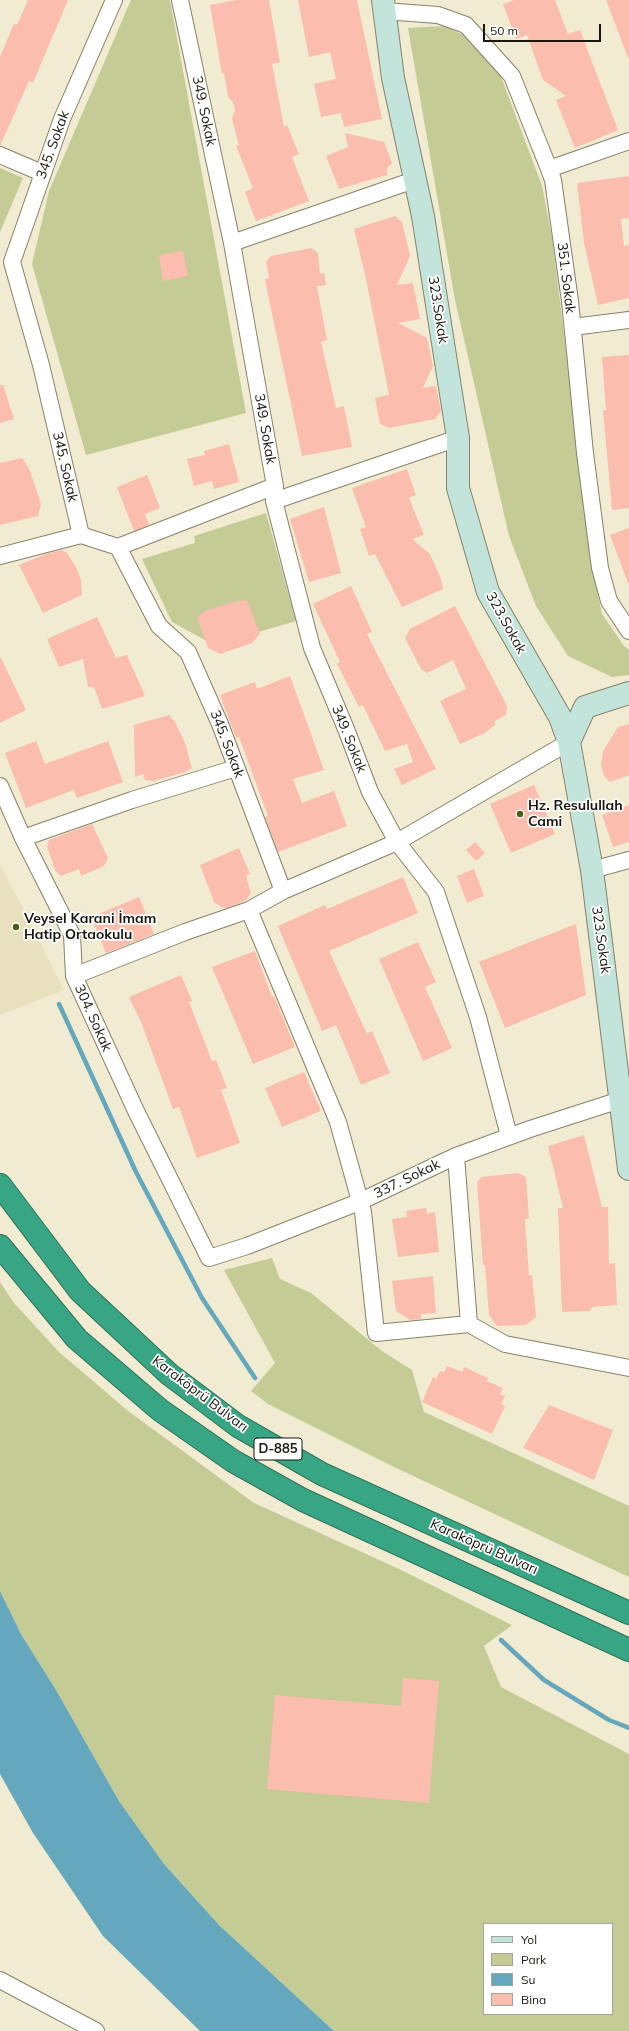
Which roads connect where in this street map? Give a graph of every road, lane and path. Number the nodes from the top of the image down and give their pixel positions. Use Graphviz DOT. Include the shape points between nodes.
graph roads {
  1 [pos="114,0"];
  2 [pos="180,0"];
  3 [pos="383,6"];
  4 [pos="629,141"];
  5 [pos="0,155"];
  6 [pos="549,169"];
  7 [pos="42,173"];
  8 [pos="416,180"];
  9 [pos="232,244"];
  10 [pos="629,320"];
  11 [pos="572,327"];
  12 [pos="458,438"];
  13 [pos="274,493"];
  14 [pos="81,535"];
  15 [pos="118,547"];
  16 [pos="0,556"];
  17 [pos="629,631"];
  18 [pos="629,693"];
  19 [pos="569,742"];
  20 [pos="236,768"];
  21 [pos="0,786"];
  22 [pos="23,838"];
  23 [pos="397,842"];
  24 [pos="629,860"];
  25 [pos="592,870"];
  26 [pos="283,891"];
  27 [pos="250,910"];
  28 [pos="74,976"];
  29 [pos="620,1100"];
  30 [pos="509,1136"];
  31 [pos="456,1156"];
  32 [pos="629,1169"];
  33 [pos="0,1185"];
  34 [pos="359,1202"];
  35 [pos="203,1245"];
  36 [pos="0,1246"];
  37 [pos="469,1324"];
  38 [pos="629,1368"];
  39 [pos="629,1613"];
  40 [pos="629,1650"];
  41 [pos="0,1980"];
  42 [pos="96,2031"];
  1 -- 7 [label="street, 345. Sokak" via="62,119"];
  2 -- 9 [label="street, 349. Sokak"];
  3 -- 6 [label="street, 351. Sokak" via="438,15 466,25 512,76"];
  3 -- 8 [label="street, 323.Sokak" via="393,78"];
  4 -- 6 [label="street"];
  5 -- 7 [label="street"];
  6 -- 11 [label="street, 351. Sokak" via="553,180"];
  7 -- 14 [label="street, 345. Sokak" via="12,262 41,365"];
  8 -- 9 [label="street"];
  8 -- 12 [label="street, 323.Sokak"];
  9 -- 13 [label="street, 349. Sokak"];
  10 -- 11 [label="street"];
  11 -- 17 [label="street, 351. Sokak" via="600,568 609,601"];
  12 -- 13 [label="street"];
  12 -- 19 [label="street, 323.Sokak" via="458,488 488,592 560,717"];
  13 -- 15 [label="street"];
  13 -- 23 [label="street, 349. Sokak" via="312,648 370,792"];
  14 -- 15 [label="street"];
  14 -- 16 [label="street"];
  15 -- 20 [label="street, 345. Sokak" via="159,626 188,652 220,724"];
  18 -- 19 [label="street" via="585,707"];
  19 -- 23 [label="street"];
  19 -- 25 [label="street, 323.Sokak"];
  20 -- 22 [label="street" via="132,800"];
  20 -- 26 [label="street, 345. Sokak"];
  21 -- 22 [label="street, 304. Sokak"];
  22 -- 28 [label="street, 304. Sokak" via="72,935"];
  23 -- 26 [label="street"];
  23 -- 30 [label="street, 349. Sokak" via="436,892 478,1017"];
  24 -- 25 [label="street"];
  25 -- 29 [label="street, 323.Sokak"];
  26 -- 27 [label="street"];
  27 -- 28 [label="street" via="184,932"];
  27 -- 34 [label="street" via="338,1122"];
  28 -- 35 [label="street, 304. Sokak" via="136,1111"];
  29 -- 30 [label="street, 337. Sokak"];
  29 -- 32 [label="street, 323.Sokak"];
  30 -- 31 [label="street, 337. Sokak"];
  31 -- 34 [label="street, 337. Sokak"];
  31 -- 37 [label="street"];
  33 -- 39 [label="highway, Karaköprü Bulvarı / D-885" via="80,1292 169,1374 238,1426 322,1474"];
  34 -- 35 [label="street, 337. Sokak" via="247,1246 209,1258"];
  34 -- 37 [label="street" via="367,1238 376,1333"];
  36 -- 40 [label="highway, D-885" via="77,1340 160,1410 232,1461 303,1500"];
  37 -- 38 [label="street" via="505,1344"];
  41 -- 42 [label="street"];
}
